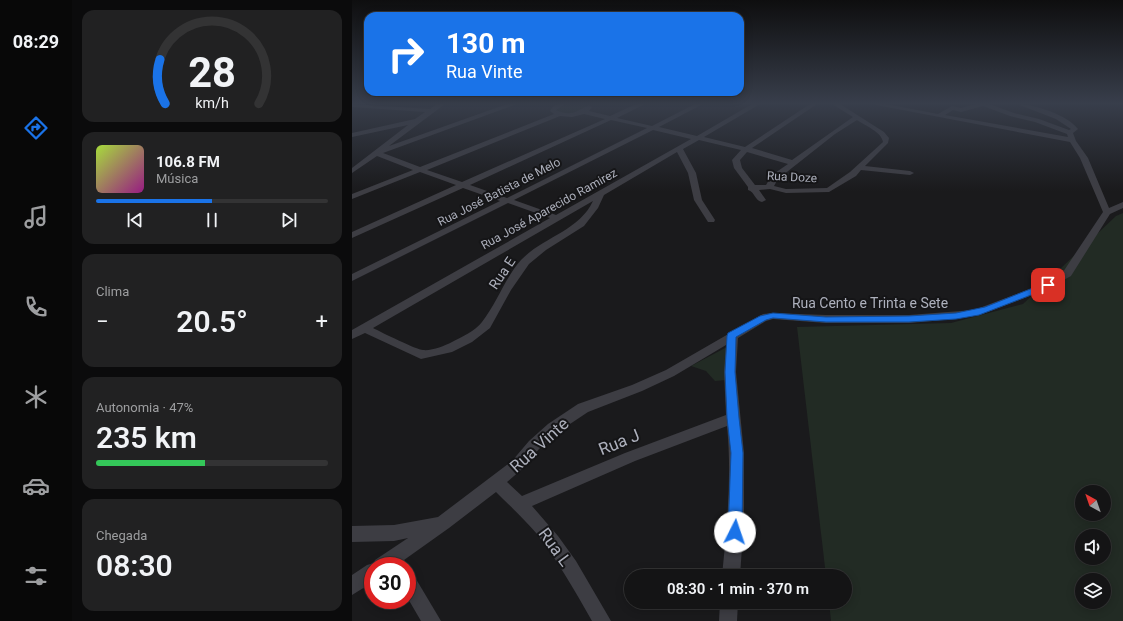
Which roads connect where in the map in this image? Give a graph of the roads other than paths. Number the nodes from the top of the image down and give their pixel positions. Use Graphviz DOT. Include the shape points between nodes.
graph roads {
  1 [pos="364,133"];
  2 [pos="401,133"];
  3 [pos="434,133"];
  4 [pos="512,133"];
  5 [pos="579,133"];
  6 [pos="644,133"];
  7 [pos="676,133"];
  8 [pos="707,133"];
  9 [pos="771,133"];
  10 [pos="835,133"];
  11 [pos="880,133"];
  12 [pos="1046,133"];
  13 [pos="1064,133"];
  14 [pos="1074,133"];
  15 [pos="352,136"];
  16 [pos="1072,137"];
  17 [pos="698,138"];
  18 [pos="679,149"];
  19 [pos="746,150"];
  20 [pos="378,153"];
  21 [pos="793,163"];
  22 [pos="860,168"];
  23 [pos="420,170"];
  24 [pos="352,171"];
  25 [pos="910,173"];
  26 [pos="465,185"];
  27 [pos="770,187"];
  28 [pos="751,188"];
  29 [pos="600,195"];
  30 [pos="352,197"];
  31 [pos="762,200"];
  32 [pos="508,201"];
  33 [pos="1123,206"];
  34 [pos="1107,212"];
  35 [pos="557,218"];
  36 [pos="711,220"];
  37 [pos="352,235"];
  38 [pos="352,278"];
  39 [pos="753,323"];
  40 [pos="364,328"];
  41 [pos="352,336"];
  42 [pos="732,336"];
  43 [pos="733,418"];
  44 [pos="497,482"];
  45 [pos="520,504"];
  46 [pos="443,523"];
  47 [pos="352,534"];
  48 [pos="399,557"];
  49 [pos="732,569"];
  50 [pos="364,577"];
  51 [pos="352,586"];
  52 [pos="416,595"];
  53 [pos="729,609"];
  54 [pos="432,621"];
  55 [pos="602,621"];
  56 [pos="728,621"];
  1 -- 15 [label="street"];
  2 -- 20 [label="street"];
  3 -- 20 [label="street"];
  4 -- 23 [label="street"];
  5 -- 26 [label="street"];
  6 -- 32 [label="street, Rua José Batista de Melo"];
  7 -- 17 [label="street"];
  8 -- 17 [label="street, Rua José Aparecido Ramirez"];
  9 -- 19 [label="street"];
  10 -- 21 [label="street"];
  11 -- 22 [label="street, Rua Doze" via="885,136 886,142"];
  12 -- 16 [label="street"];
  13 -- 16 [label="street"];
  14 -- 16 [label="street"];
  16 -- 34 [label="street"];
  17 -- 18 [label="street, Rua José Aparecido Ramirez"];
  17 -- 19 [label="street"];
  18 -- 29 [label="street, Rua José Aparecido Ramirez"];
  18 -- 36 [label="street" via="692,173 698,200"];
  19 -- 21 [label="street"];
  19 -- 28 [label="street" via="736,160 738,168"];
  20 -- 23 [label="street"];
  20 -- 24 [label="street"];
  21 -- 27 [label="street" via="771,182"];
  22 -- 25 [label="street"];
  22 -- 27 [label="street, Rua Doze" via="829,190 786,191"];
  23 -- 26 [label="street"];
  23 -- 30 [label="street"];
  26 -- 32 [label="street"];
  26 -- 37 [label="street"];
  27 -- 28 [label="street, Rua Doze"];
  28 -- 31 [label="street"];
  29 -- 35 [label="street, Rua José Aparecido Ramirez"];
  29 -- 40 [label="street, Rua E" via="594,208 581,224 525,262 486,325 468,339 448,348 421,355"];
  32 -- 35 [label="street"];
  32 -- 38 [label="street, Rua José Batista de Melo"];
  33 -- 34 [label="street"];
  34 -- 39 [label="street, Rua Cento e Trinta e Sete" via="1067,274 1039,289 976,313 909,319 826,320 773,316"];
  35 -- 40 [label="street, Rua José Aparecido Ramirez"];
  39 -- 42 [label="street, Rua Vinte"];
  40 -- 41 [label="street, Rua José Aparecido Ramirez"];
  42 -- 43 [label="street" via="730,372"];
  42 -- 44 [label="street, Rua Vinte" via="670,373 583,408 553,428"];
  43 -- 45 [label="street, Rua J" via="623,460"];
  43 -- 49 [label="street" via="737,453 736,518"];
  44 -- 45 [label="street, Rua L"];
  44 -- 46 [label="street, Rua Vinte"];
  45 -- 55 [label="street, Rua L" via="558,548"];
  46 -- 47 [label="street" via="394,532"];
  46 -- 48 [label="street, Rua Vinte"];
  50 -- 51 [label="street"];
  52 -- 54 [label="street"];
  53 -- 56 [label="street"];
}
